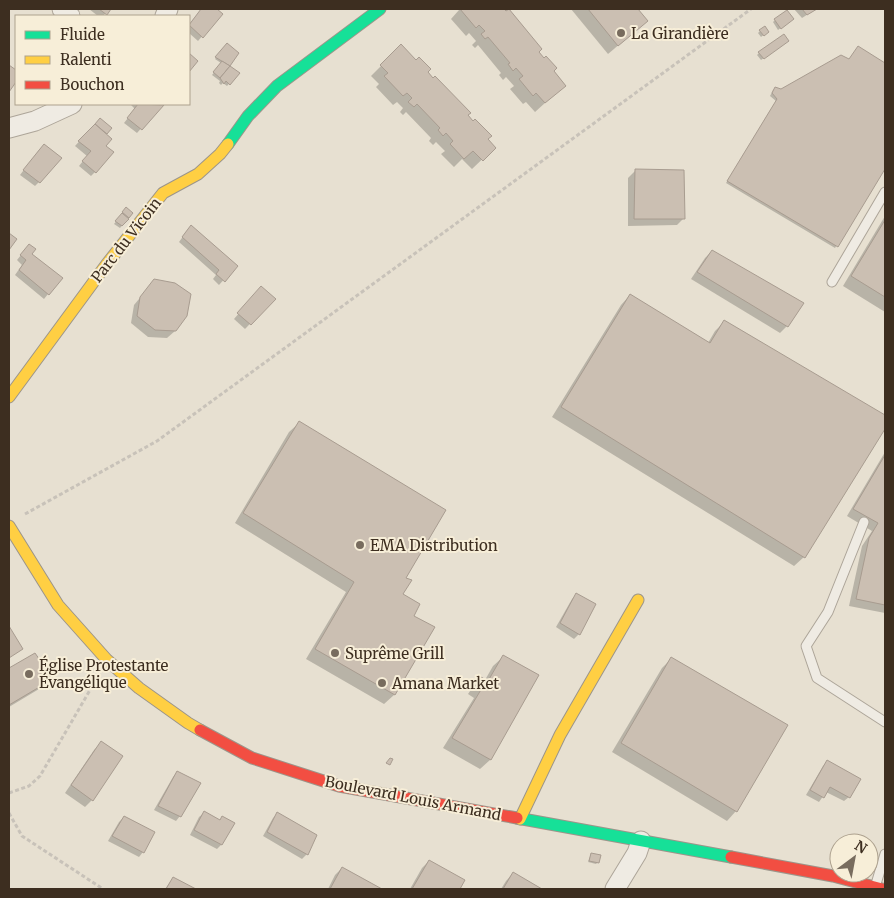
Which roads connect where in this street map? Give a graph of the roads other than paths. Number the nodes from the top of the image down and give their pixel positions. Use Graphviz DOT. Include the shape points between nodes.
graph roads {
  1 [pos="380,9"];
  2 [pos="70,105"];
  3 [pos="9,128"];
  4 [pos="885,192"];
  5 [pos="832,282"];
  6 [pos="9,397"];
  7 [pos="864,522"];
  8 [pos="9,526"];
  9 [pos="638,600"];
  10 [pos="885,722"];
  11 [pos="520,819"];
  12 [pos="642,841"];
  13 [pos="885,854"];
  14 [pos="879,888"];
  15 [pos="615,889"];
  1 -- 6 [label="street, Parc du Vicoin" via="277,86 248,116 220,154 198,174 163,193"];
  2 -- 3 [label="street" via="35,121"];
  4 -- 5 [label="lane"];
  7 -- 10 [label="lane" via="828,612 806,646 817,678"];
  8 -- 11 [label="street, Boulevard Louis Armand" via="58,606 107,660 188,723 252,758 339,786"];
  9 -- 11 [label="street" via="571,714 541,770"];
  11 -- 12 [label="street, Boulevard Louis Armand"];
  12 -- 14 [label="street, Boulevard Louis Armand" via="833,876"];
  12 -- 15 [label="street"];
  13 -- 14 [label="lane"];
}
